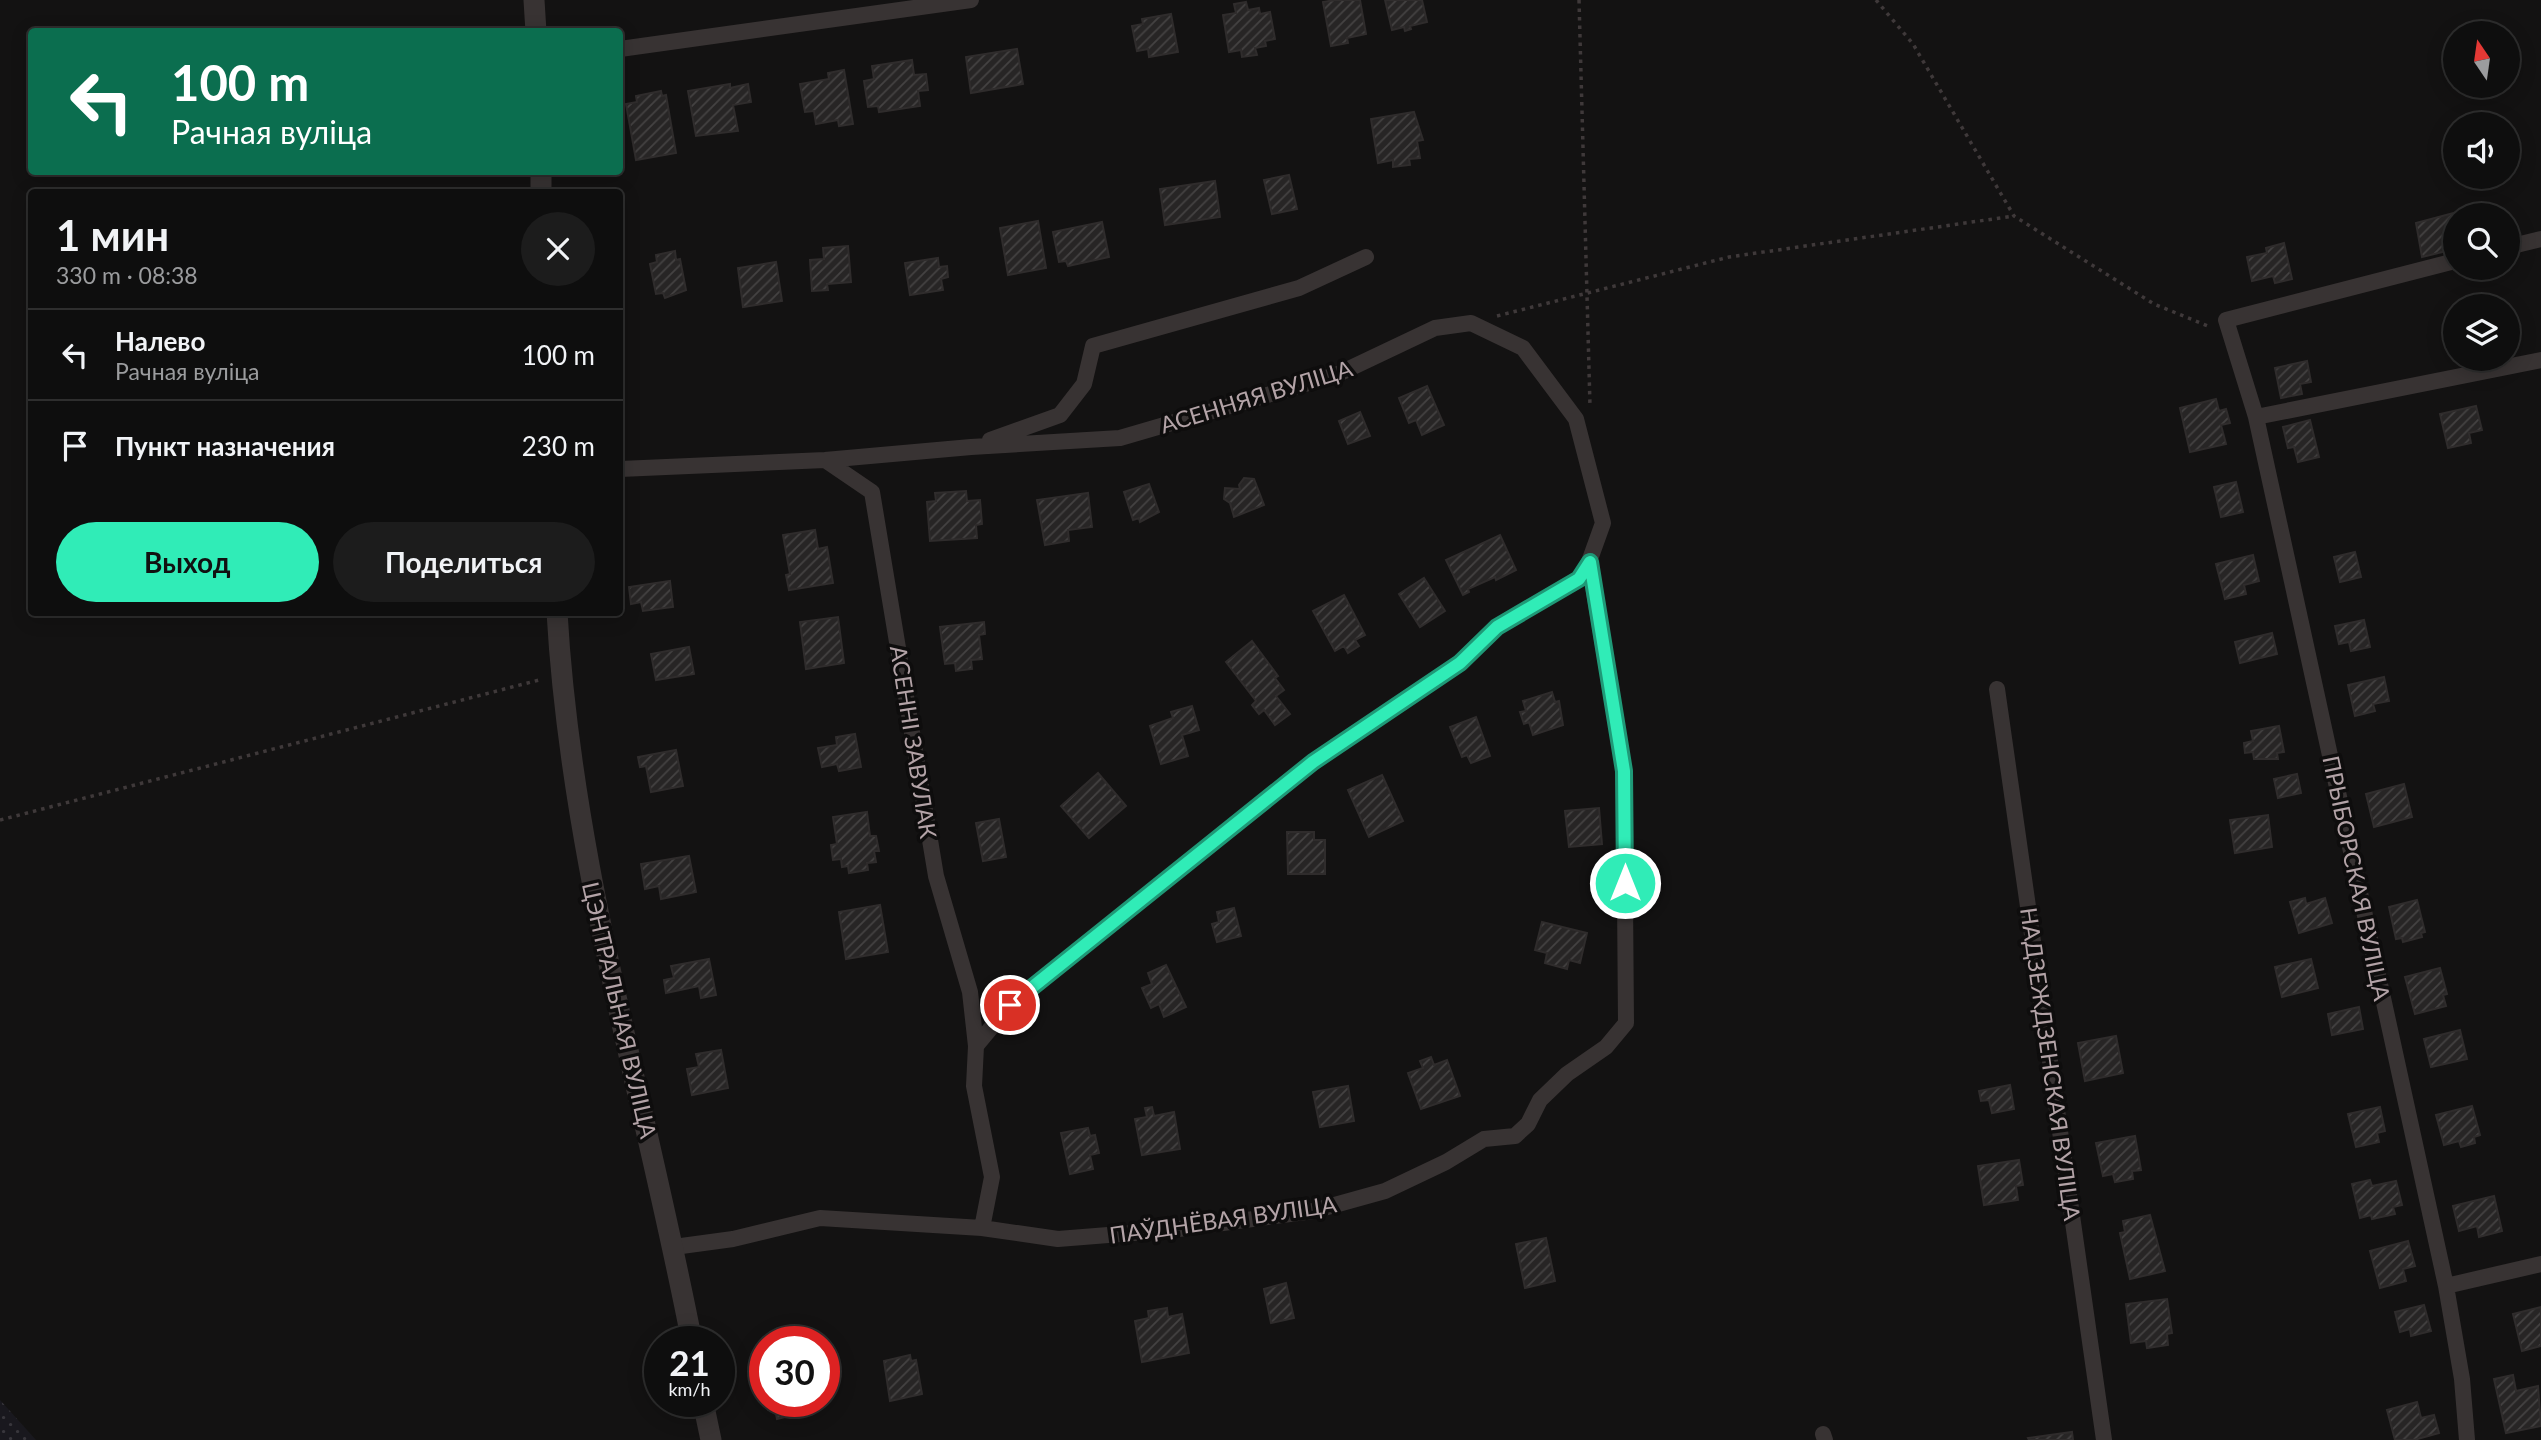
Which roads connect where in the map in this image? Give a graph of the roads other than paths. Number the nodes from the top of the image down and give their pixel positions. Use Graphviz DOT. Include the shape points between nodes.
graph roads {
  1 [pos="534,0"];
  2 [pos="971,0"];
  3 [pos="536,28"];
  4 [pos="623,48"];
  5 [pos="2541,239"];
  6 [pos="2520,244"];
  7 [pos="1366,257"];
  8 [pos="2443,265"];
  9 [pos="2541,360"];
  10 [pos="2256,417"];
  11 [pos="971,447"];
  12 [pos="825,460"];
  13 [pos="623,469"];
  14 [pos="1590,562"];
  15 [pos="557,616"];
  16 [pos="1997,689"];
  17 [pos="976,1046"];
  18 [pos="982,1228"];
  19 [pos="674,1247"];
  20 [pos="2541,1264"];
  21 [pos="2446,1286"];
  22 [pos="689,1326"];
  23 [pos="707,1417"];
  24 [pos="711,1440"];
  25 [pos="2104,1440"];
  26 [pos="2468,1440"];
  1 -- 3 [label="street"];
  2 -- 4 [label="street"];
  5 -- 6 [label="street"];
  7 -- 11 [label="street, АСЕННЯЯ ВУЛІЦА" via="1299,288 1093,346 1084,384 1060,415"];
  8 -- 10 [label="street, ПРЫБОРСКАЯ ВУЛІЦА" via="2229,328"];
  9 -- 10 [label="street"];
  10 -- 21 [label="street, ПРЫБОРСКАЯ ВУЛІЦА"];
  11 -- 12 [label="street, АСЕННЯЯ ВУЛІЦА"];
  11 -- 14 [label="street, АСЕННЯЯ ВУЛІЦА" via="1120,438 1336,375 1435,328 1471,323 1523,348 1583,416 1604,523"];
  12 -- 13 [label="street, АСЕННЯЯ ВУЛІЦА"];
  12 -- 17 [label="street, АСЕННІ ЗАВУЛАК" via="872,492 936,876 970,992"];
  14 -- 17 [label="street" via="1579,579 1497,627 1460,663 1313,762 1010,1005"];
  14 -- 18 [label="street, ПАЎДНЁВАЯ ВУЛІЦА" via="1624,771 1626,1023 1606,1047 1540,1100 1528,1124 1515,1136 1484,1139 1446,1162 1373,1194 1313,1211 1171,1230 1058,1239"];
  15 -- 19 [label="street, ЦЭНТРАЛЬНАЯ ВУЛІЦА" via="574,791 602,938"];
  16 -- 25 [label="street, НАДЗЕЖДЗЕНСКАЯ ВУЛІЦА"];
  17 -- 18 [label="street, АСЕННІ ЗАВУЛАК" via="974,1086 992,1177"];
  18 -- 19 [label="street, ПАЎДНЁВАЯ ВУЛІЦА" via="820,1218 733,1239"];
  19 -- 22 [label="street, ЦЭНТРАЛЬНАЯ ВУЛІЦА"];
  20 -- 21 [label="street"];
  21 -- 26 [label="street, ПРЫБОРСКАЯ ВУЛІЦА"];
  23 -- 24 [label="street"];
}
